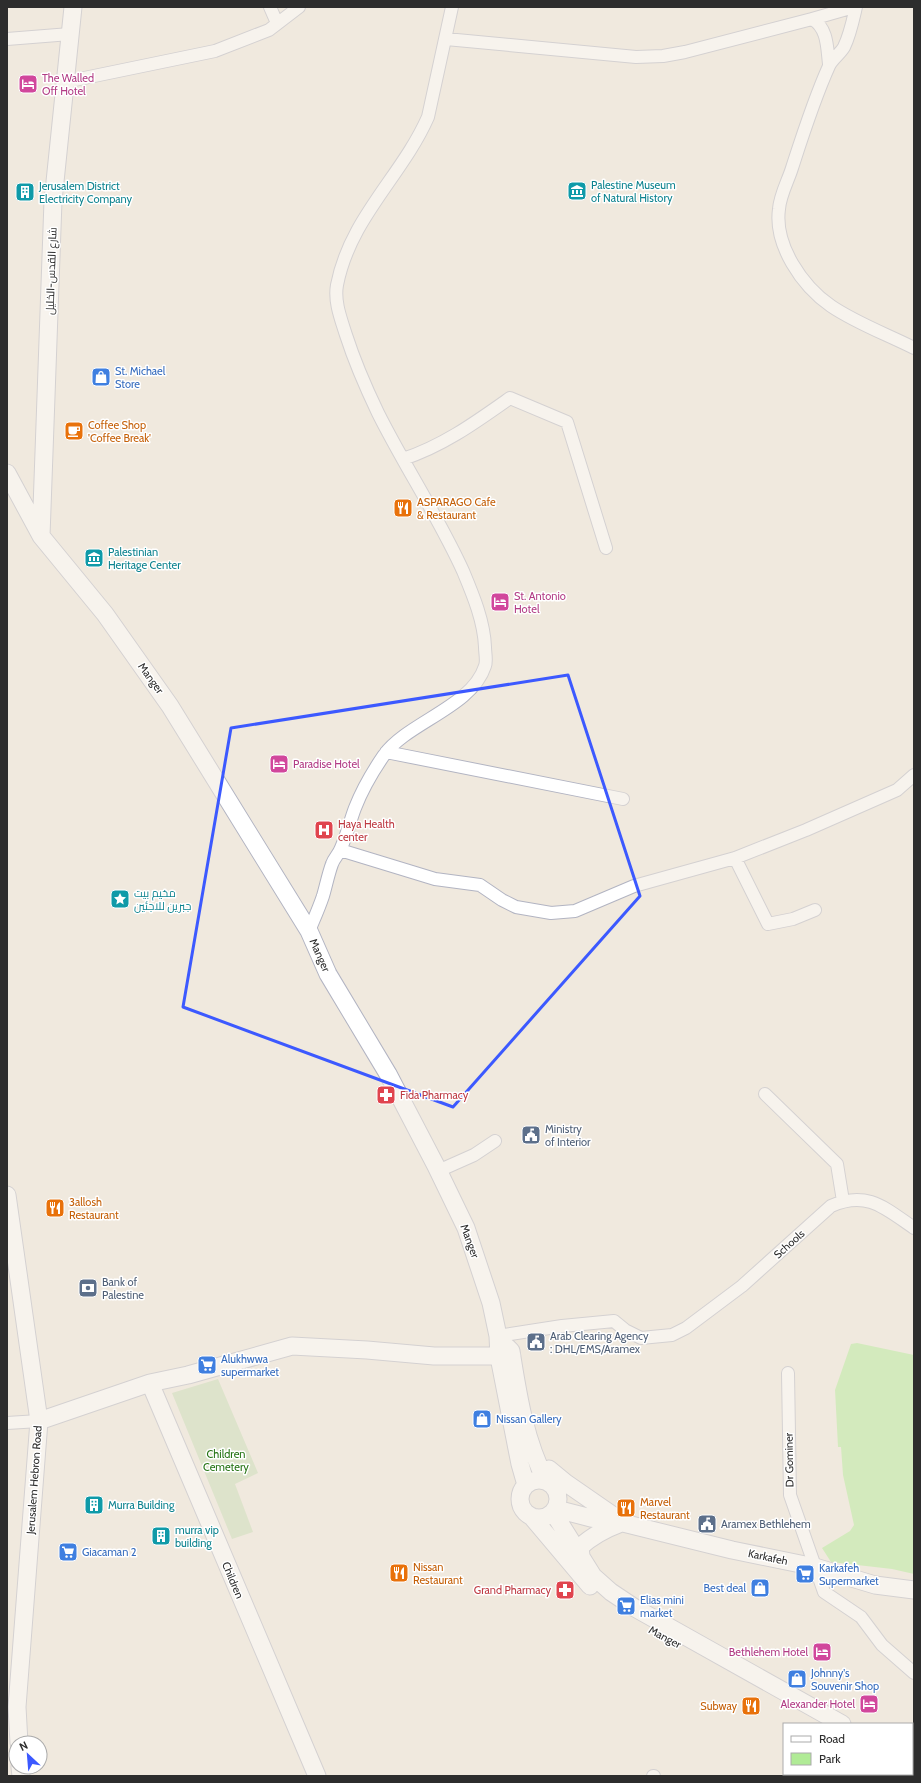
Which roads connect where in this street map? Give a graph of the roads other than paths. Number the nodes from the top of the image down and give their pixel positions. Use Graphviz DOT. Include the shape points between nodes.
graph roads {
  1 [pos="73,7"];
  2 [pos="270,7"];
  3 [pos="299,7"];
  4 [pos="452,7"];
  5 [pos="855,7"];
  6 [pos="812,19"];
  7 [pos="277,24"];
  8 [pos="70,34"];
  9 [pos="7,39"];
  10 [pos="446,39"];
  11 [pos="829,64"];
  12 [pos="65,82"];
  13 [pos="914,348"];
  14 [pos="403,459"];
  15 [pos="7,473"];
  16 [pos="41,536"];
  17 [pos="606,548"];
  18 [pos="386,752"];
  19 [pos="914,775"];
  20 [pos="623,799"];
  21 [pos="340,850"];
  22 [pos="735,858"];
  23 [pos="815,910"];
  24 [pos="309,931"];
  25 [pos="765,1094"];
  26 [pos="496,1141"];
  27 [pos="438,1171"];
  28 [pos="7,1195"];
  29 [pos="843,1201"];
  30 [pos="914,1228"];
  31 [pos="498,1336"];
  32 [pos="505,1357"];
  33 [pos="788,1373"];
  34 [pos="150,1383"];
  35 [pos="38,1421"];
  36 [pos="7,1423"];
  37 [pos="533,1450"];
  38 [pos="548,1483"];
  39 [pos="526,1485"];
  40 [pos="576,1491"];
  41 [pos="553,1512"];
  42 [pos="531,1516"];
  43 [pos="623,1523"];
  44 [pos="581,1556"];
  45 [pos="815,1567"];
  46 [pos="914,1590"];
  47 [pos="914,1672"];
  48 [pos="823,1723"];
  49 [pos="840,1723"];
  50 [pos="19,1735"];
  51 [pos="317,1776"];
  1 -- 8 [label="street, شارع القدس-الخليل"];
  2 -- 7 [label="street"];
  3 -- 7 [label="street"];
  4 -- 10 [label="street"];
  5 -- 6 [label="street"];
  5 -- 11 [label="street" via="852,27 843,48"];
  6 -- 10 [label="street" via="663,56 636,57"];
  6 -- 11 [label="street" via="824,30"];
  7 -- 12 [label="street" via="269,30 215,51"];
  8 -- 9 [label="street"];
  8 -- 12 [label="street, شارع القدس-الخليل"];
  10 -- 14 [label="street" via="428,116 421,133 363,217 344,259 337,284 336,297 356,367"];
  11 -- 13 [label="street" via="779,208 780,233 789,257 812,290 838,310"];
  12 -- 16 [label="street, شارع القدس-الخليل" via="53,201"];
  14 -- 17 [label="street" via="435,447 510,398 567,422"];
  14 -- 18 [label="street" via="470,586 485,641 486,665 466,693 407,733"];
  15 -- 16 [label="street, Manger"];
  16 -- 24 [label="street, Manger" via="105,614 170,706"];
  18 -- 20 [label="street"];
  18 -- 21 [label="street" via="355,807"];
  19 -- 22 [label="street" via="897,790"];
  21 -- 22 [label="street" via="435,879 480,884 516,907 551,913 575,910 640,884"];
  21 -- 24 [label="street" via="333,862"];
  22 -- 23 [label="street" via="768,924 793,919"];
  24 -- 27 [label="street, Manger" via="328,974 388,1074"];
  25 -- 29 [label="street" via="837,1164"];
  26 -- 27 [label="street" via="474,1155"];
  27 -- 31 [label="street, Manger" via="466,1228 491,1303"];
  28 -- 35 [label="street, Jerusalem Hebron Road"];
  29 -- 30 [label="street, Schools" via="858,1198 879,1205"];
  29 -- 31 [label="street, Schools" via="831,1206 736,1291 699,1319 672,1335 641,1338 614,1321"];
  31 -- 32 [label="street" via="511,1351"];
  32 -- 34 [label="street" via="434,1356 292,1346"];
  32 -- 37 [label="street" via="516,1386"];
  32 -- 39 [label="street" via="520,1464"];
  33 -- 45 [label="street, Dr Gominer" via="790,1495"];
  34 -- 35 [label="street"];
  34 -- 51 [label="street, Children"];
  35 -- 36 [label="street"];
  35 -- 50 [label="street, Jerusalem Hebron Road" via="17,1707"];
  37 -- 38 [label="street"];
  37 -- 40 [label="street" via="551,1472"];
  38 -- 39 [label="street" via="539,1480"];
  38 -- 40 [label="street"];
  38 -- 41 [label="street" via="557,1492 557,1506"];
  39 -- 42 [label="street" via="522,1491 521,1502 525,1512"];
  40 -- 43 [label="street"];
  41 -- 42 [label="street" via="542,1518"];
  41 -- 43 [label="street, Karkafeh"];
  41 -- 44 [label="street, Manger"];
  42 -- 48 [label="street, Manger" via="586,1583 632,1619"];
  43 -- 44 [label="street" via="597,1533 580,1546"];
  43 -- 45 [label="street, Karkafeh"];
  44 -- 49 [label="street, Manger" via="593,1576 635,1608"];
  45 -- 46 [label="street, Karkafeh" via="874,1585"];
  45 -- 47 [label="street, Dr Gominer" via="824,1592 861,1617 882,1645"];
}
